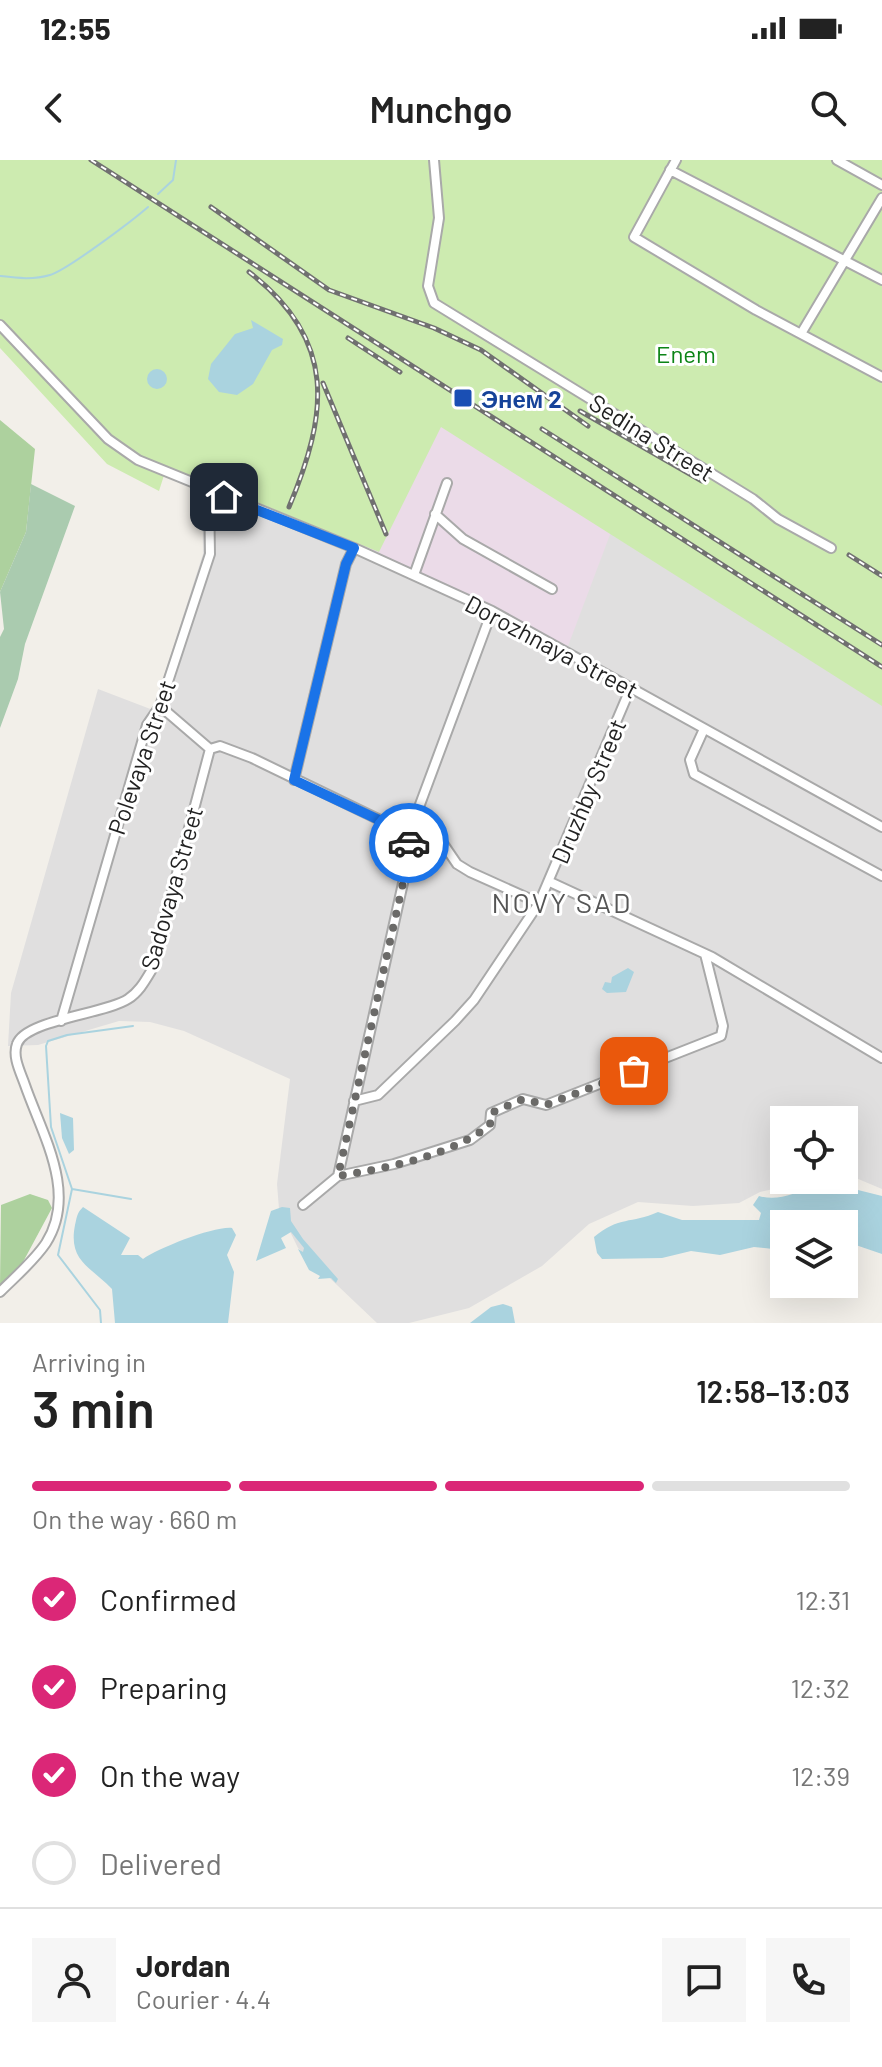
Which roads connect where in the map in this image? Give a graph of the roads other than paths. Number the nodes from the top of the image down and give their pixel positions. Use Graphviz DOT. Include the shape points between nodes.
graph roads {
  1 [pos="434,160"];
  2 [pos="676,160"];
  3 [pos="837,160"];
  4 [pos="670,170"];
  5 [pos="882,185"];
  6 [pos="882,198"];
  7 [pos="846,260"];
  8 [pos="882,280"];
  9 [pos="0,325"];
  10 [pos="802,332"];
  11 [pos="882,377"];
  12 [pos="447,483"];
  13 [pos="209,492"];
  14 [pos="435,514"];
  15 [pos="354,548"];
  16 [pos="831,548"];
  17 [pos="414,575"];
  18 [pos="552,589"];
  19 [pos="492,611"];
  20 [pos="631,687"];
  21 [pos="160,706"];
  22 [pos="704,729"];
  23 [pos="210,749"];
  24 [pos="294,780"];
  25 [pos="882,827"];
  26 [pos="409,834"];
  27 [pos="882,876"];
  28 [pos="550,882"];
  29 [pos="539,903"];
  30 [pos="705,954"];
  31 [pos="61,1021"];
  32 [pos="882,1058"];
  33 [pos="354,1101"];
  34 [pos="338,1176"];
  35 [pos="303,1205"];
  36 [pos="0,1292"];
  1 -- 16 [label="street, Sedina Street" via="439,218 428,286 434,303"];
  2 -- 4 [label="street"];
  3 -- 5 [label="street"];
  4 -- 7 [label="street"];
  4 -- 10 [label="street" via="634,237"];
  6 -- 7 [label="street"];
  7 -- 8 [label="street"];
  7 -- 10 [label="street"];
  9 -- 13 [label="street, Dorozhnaya Street" via="108,439 138,460"];
  10 -- 11 [label="street"];
  12 -- 14 [label="street"];
  13 -- 15 [label="street, Dorozhnaya Street"];
  13 -- 21 [label="street, Polevaya Street" via="210,554"];
  14 -- 17 [label="street"];
  14 -- 18 [label="street" via="463,539"];
  15 -- 17 [label="street, Dorozhnaya Street"];
  15 -- 24 [label="street"];
  17 -- 19 [label="street, Dorozhnaya Street"];
  19 -- 20 [label="street, Dorozhnaya Street"];
  19 -- 26 [label="street"];
  20 -- 22 [label="street, Dorozhnaya Street"];
  20 -- 28 [label="street, Druzhby Street"];
  21 -- 23 [label="street"];
  21 -- 31 [label="street, Polevaya Street" via="147,725"];
  22 -- 25 [label="street, Dorozhnaya Street"];
  22 -- 27 [label="street" via="690,760 694,774"];
  23 -- 24 [label="street" via="220,746"];
  23 -- 31 [label="street, Sadovaya Street" via="151,971 128,1000"];
  24 -- 26 [label="street"];
  26 -- 29 [label="street" via="444,845 470,872"];
  26 -- 33 [label="street" via="407,865"];
  28 -- 29 [label="street, Druzhby Street"];
  28 -- 30 [label="street"];
  29 -- 33 [label="street, Druzhby Street" via="455,1021 378,1095"];
  30 -- 32 [label="street"];
  30 -- 34 [label="street" via="721,1036 546,1105 523,1099 491,1113 490,1125 470,1140"];
  31 -- 36 [label="street, Sadovaya Street" via="21,1035 15,1053 58,1180 60,1208 46,1243"];
  33 -- 34 [label="street"];
  34 -- 35 [label="street"];
}
